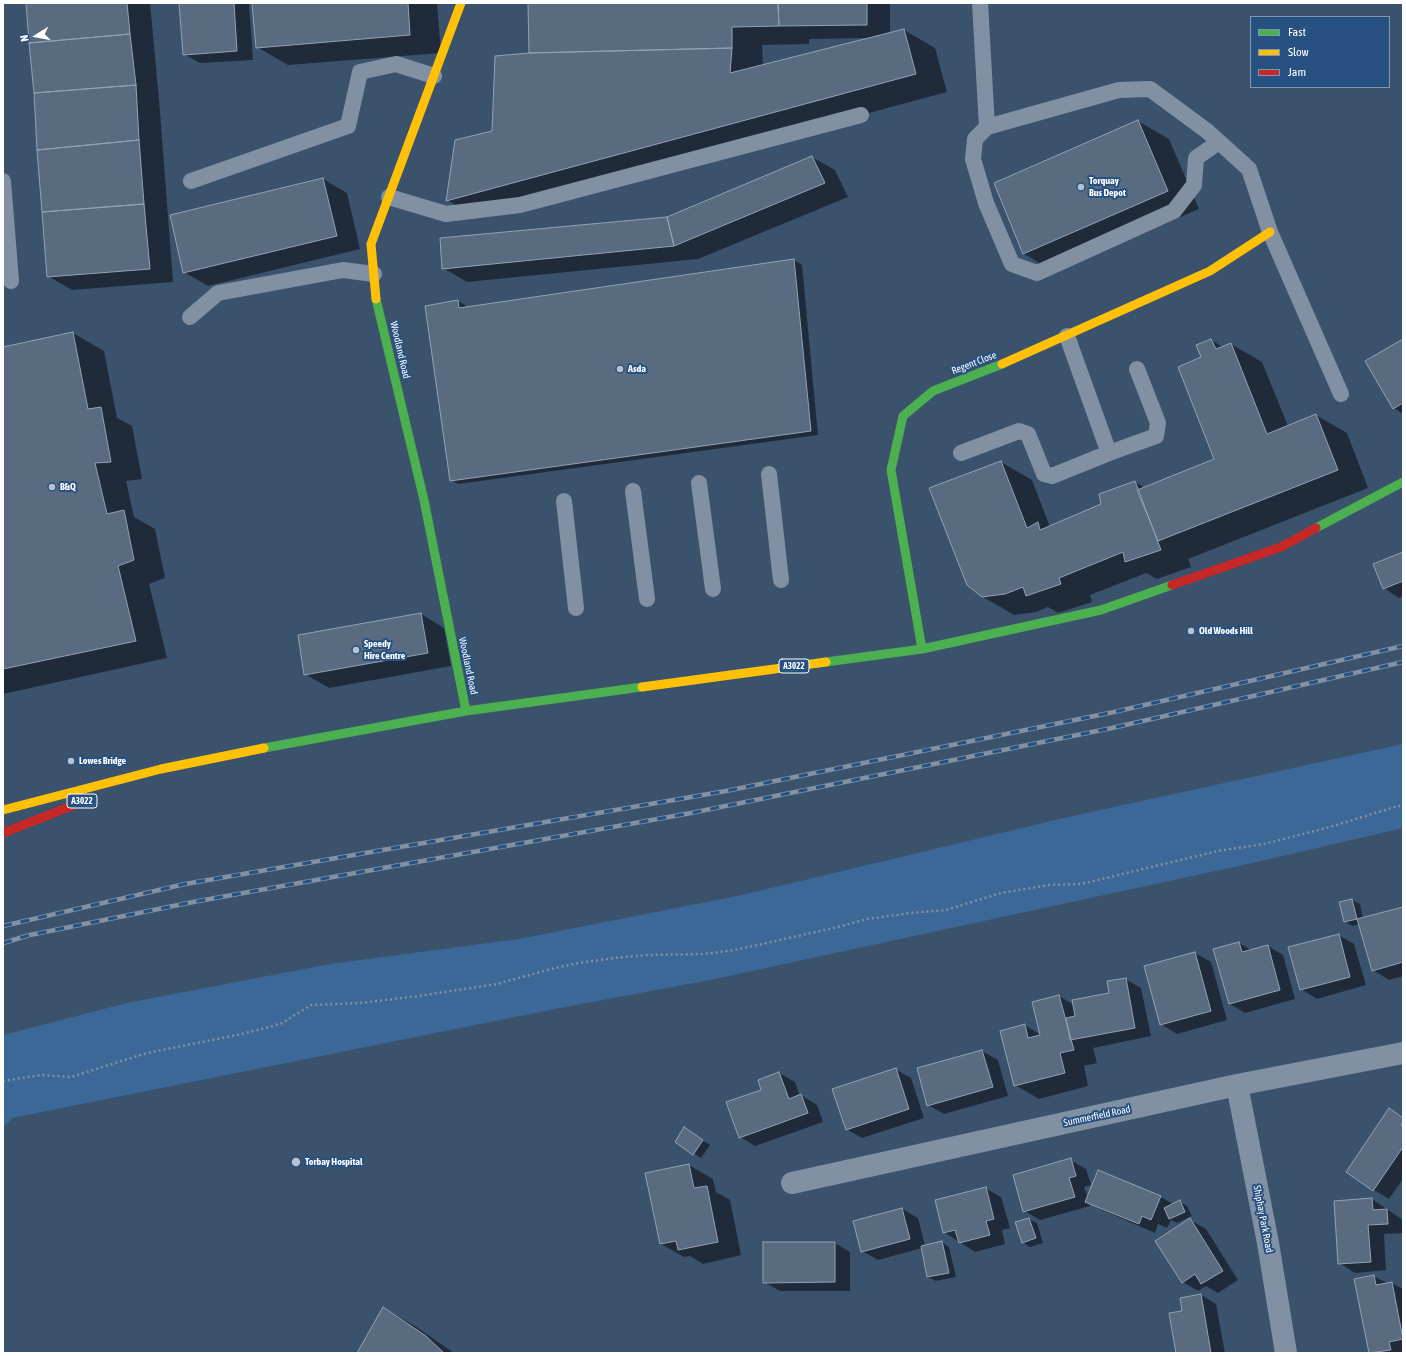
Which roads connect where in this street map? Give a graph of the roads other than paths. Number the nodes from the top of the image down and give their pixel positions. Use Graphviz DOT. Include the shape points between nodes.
graph roads {
  1 [pos="461,3"];
  2 [pos="980,3"];
  3 [pos="434,76"];
  4 [pos="861,115"];
  5 [pos="987,127"];
  6 [pos="1218,142"];
  7 [pos="3,181"];
  8 [pos="191,181"];
  9 [pos="389,197"];
  10 [pos="1270,232"];
  11 [pos="374,274"];
  12 [pos="11,281"];
  13 [pos="190,317"];
  14 [pos="1067,336"];
  15 [pos="1137,369"];
  16 [pos="1341,394"];
  17 [pos="961,453"];
  18 [pos="1109,454"];
  19 [pos="769,474"];
  20 [pos="1403,482"];
  21 [pos="699,483"];
  22 [pos="633,491"];
  23 [pos="564,501"];
  24 [pos="781,580"];
  25 [pos="713,590"];
  26 [pos="647,598"];
  27 [pos="576,608"];
  28 [pos="922,649"];
  29 [pos="466,711"];
  30 [pos="161,769"];
  31 [pos="3,810"];
  32 [pos="3,833"];
  33 [pos="1403,1053"];
  34 [pos="1238,1085"];
  35 [pos="792,1183"];
  36 [pos="1286,1353"];
  1 -- 3 [label="main road, Woodland Road"];
  2 -- 5 [label="lane"];
  3 -- 8 [label="lane" via="396,64 360,72 348,126"];
  3 -- 9 [label="main road, Woodland Road"];
  4 -- 9 [label="lane" via="520,205 446,214"];
  5 -- 6 [label="lane" via="1119,90 1150,89"];
  5 -- 6 [label="lane" via="975,139 973,159 986,203 1012,264 1037,273 1174,211 1194,185 1196,158"];
  6 -- 10 [label="lane" via="1249,169"];
  7 -- 12 [label="lane"];
  9 -- 11 [label="main road, Woodland Road" via="371,244"];
  10 -- 14 [label="main road, Regent Close" via="1210,271"];
  10 -- 16 [label="lane"];
  11 -- 13 [label="lane" via="343,270 218,293"];
  11 -- 29 [label="main road, Woodland Road" via="376,299 424,500"];
  14 -- 18 [label="lane"];
  14 -- 28 [label="main road, Regent Close" via="933,391 903,416 890,470"];
  15 -- 18 [label="lane" via="1158,423 1156,436"];
  17 -- 18 [label="lane" via="1019,431 1028,434 1044,474 1052,476"];
  19 -- 24 [label="lane"];
  20 -- 28 [label="main road, A3022" via="1281,547 1101,610"];
  21 -- 25 [label="lane"];
  22 -- 26 [label="lane"];
  23 -- 27 [label="lane"];
  28 -- 29 [label="main road, A3022"];
  29 -- 30 [label="main road, A3022"];
  30 -- 31 [label="main road, A3022"];
  30 -- 32 [label="main road, A3022"];
  33 -- 34 [label="street, Summerfield Road"];
  34 -- 35 [label="street, Summerfield Road"];
  34 -- 36 [label="street, Shiphay Park Road"];
}
